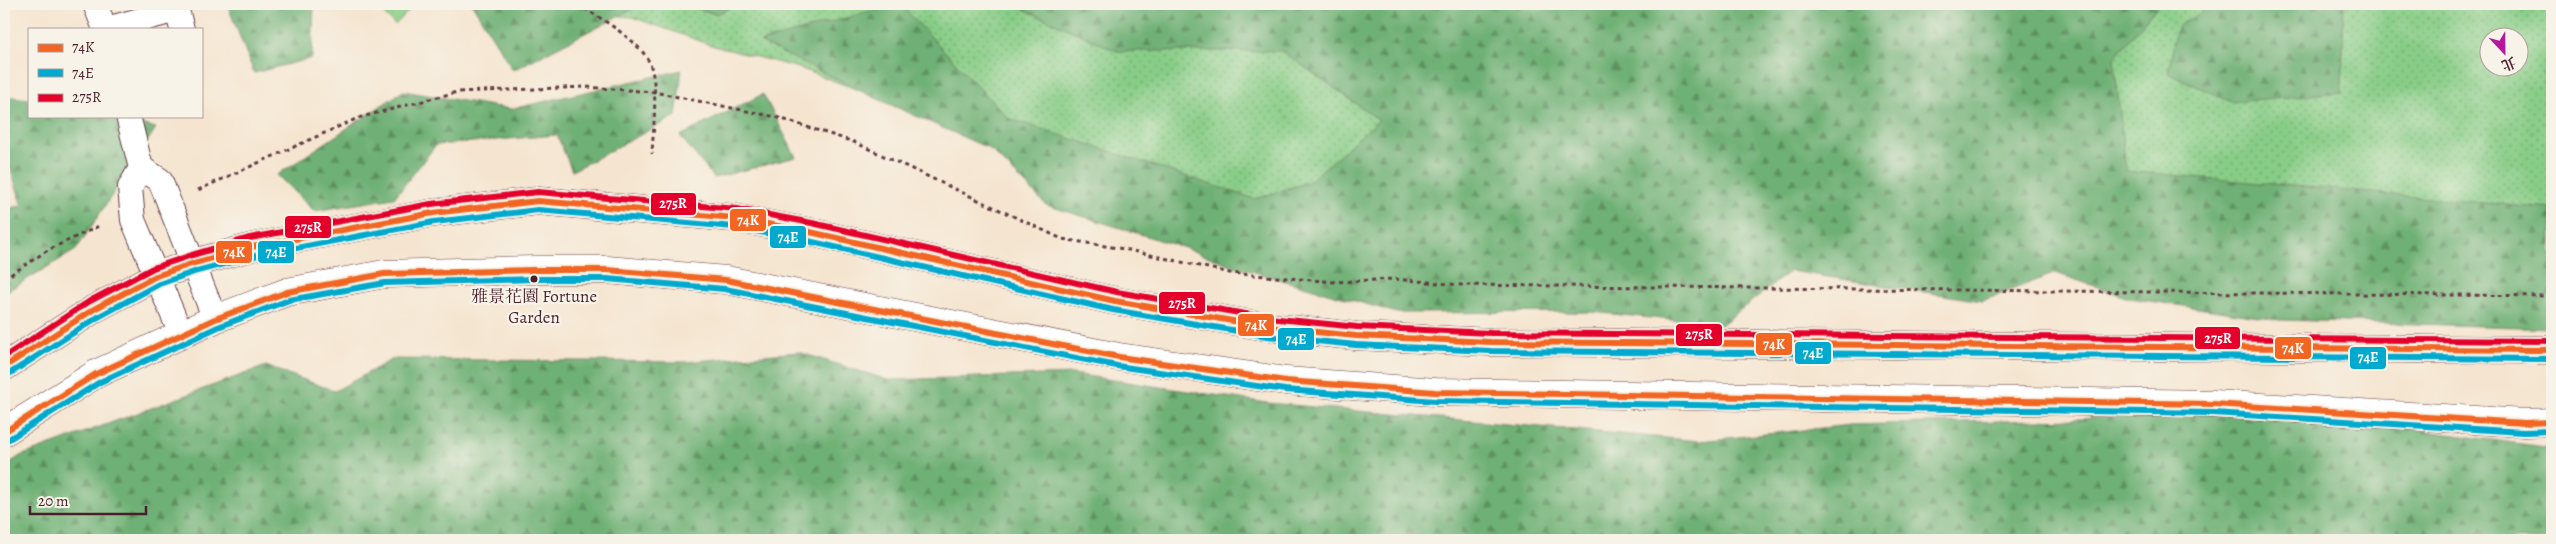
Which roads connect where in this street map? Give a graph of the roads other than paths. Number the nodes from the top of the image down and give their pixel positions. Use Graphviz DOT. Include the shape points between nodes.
graph roads {
  1 [pos="95,4"];
  2 [pos="105,28"];
  3 [pos="109,28"];
  4 [pos="182,28"];
  5 [pos="128,118"];
  6 [pos="141,168"];
  7 [pos="194,263"];
  8 [pos="156,276"];
  9 [pos="215,319"];
  10 [pos="181,334"];
  11 [pos="2552,350"];
  12 [pos="4,367"];
  13 [pos="2552,422"];
  14 [pos="4,432"];
  1 -- 2 [label="lane"];
  3 -- 4 [label="lane" via="177,10"];
  5 -- 6 [label="lane"];
  6 -- 7 [label="lane" via="160,180"];
  6 -- 8 [label="lane" via="130,187 133,220"];
  7 -- 8 [label="main road"];
  7 -- 9 [label="lane"];
  7 -- 11 [label="main road" via="252,247 433,213 538,201 734,218 1115,301 1268,327 1356,336 1491,342"];
  8 -- 10 [label="lane"];
  8 -- 12 [label="main road" via="94,309"];
  9 -- 10 [label="main road"];
  9 -- 13 [label="main road" via="287,292 384,274 606,270 726,280 1119,357 1286,381 1435,392 2213,404"];
  10 -- 14 [label="main road" via="96,374"];
}
